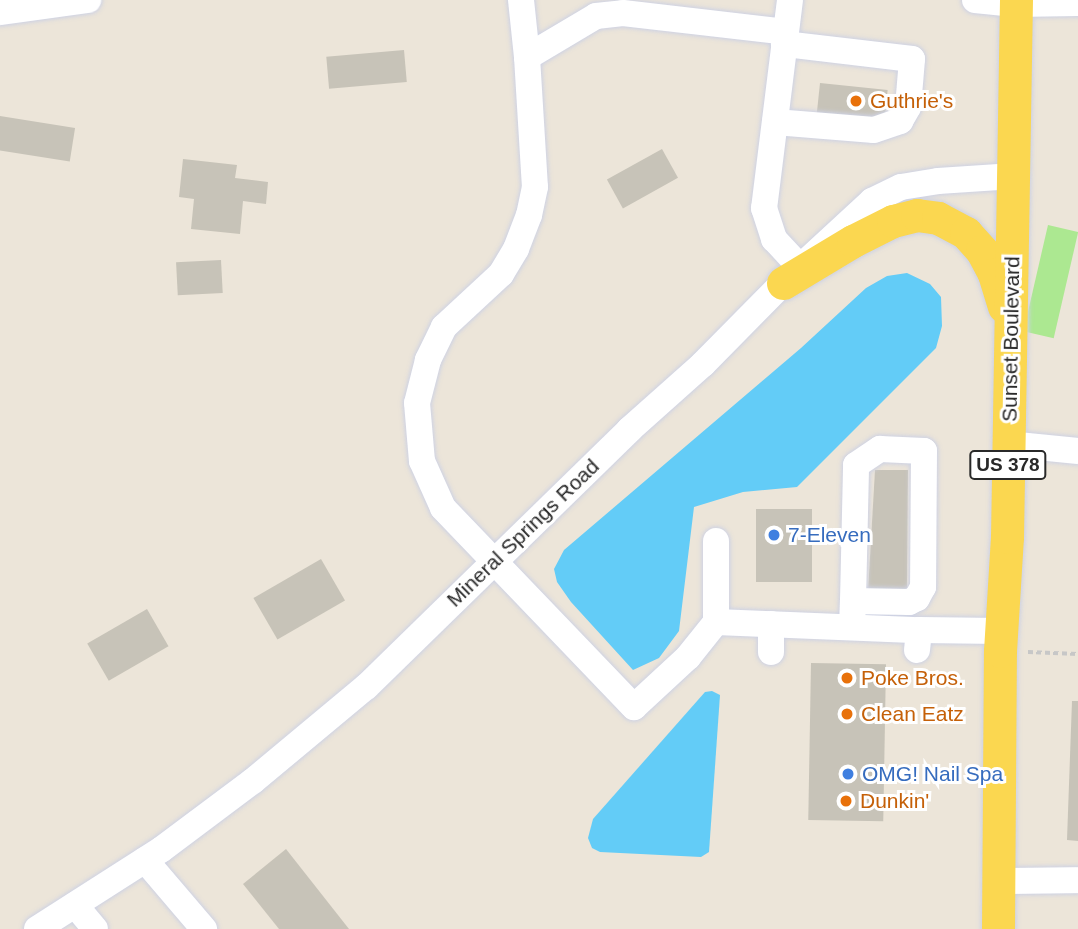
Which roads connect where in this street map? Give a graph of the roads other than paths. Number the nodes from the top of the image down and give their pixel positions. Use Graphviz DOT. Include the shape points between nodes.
graph roads {
  1 [pos="88,0"];
  2 [pos="522,0"];
  3 [pos="790,0"];
  4 [pos="975,0"];
  5 [pos="1016,2"];
  6 [pos="1078,3"];
  7 [pos="0,12"];
  8 [pos="785,38"];
  9 [pos="527,57"];
  10 [pos="775,122"];
  11 [pos="1014,176"];
  12 [pos="792,275"];
  13 [pos="1011,345"];
  14 [pos="1009,444"];
  15 [pos="1078,451"];
  16 [pos="716,541"];
  17 [pos="495,561"];
  18 [pos="852,614"];
  19 [pos="716,622"];
  20 [pos="771,624"];
  21 [pos="1000,641"];
  22 [pos="771,652"];
  23 [pos="145,860"];
  24 [pos="1078,880"];
  25 [pos="999,881"];
  26 [pos="75,905"];
  27 [pos="37,929"];
  28 [pos="94,929"];
  29 [pos="204,929"];
  30 [pos="998,929"];
  1 -- 7 [label="street"];
  2 -- 9 [label="street"];
  3 -- 8 [label="street"];
  4 -- 5 [label="street"];
  5 -- 6 [label="street"];
  5 -- 11 [label="main road, Sunset Boulevard / US 378"];
  8 -- 9 [label="street" via="623,13 596,16"];
  8 -- 10 [label="street"];
  8 -- 10 [label="street" via="912,58 908,107 900,121 874,130"];
  9 -- 17 [label="street" via="535,187 529,215 501,274 444,327 428,360 417,403 422,461 443,508"];
  10 -- 12 [label="street" via="764,208"];
  11 -- 12 [label="street, Mineral Springs Road" via="901,187 872,201"];
  11 -- 13 [label="main road, Sunset Boulevard / US 378"];
  12 -- 13 [label="main road" via="893,221 917,215 938,218 966,233 982,251 1003,300"];
  12 -- 17 [label="street, Mineral Springs Road"];
  13 -- 14 [label="main road, Sunset Boulevard / US 378"];
  14 -- 15 [label="street"];
  14 -- 21 [label="main road, Sunset Boulevard / US 378"];
  16 -- 19 [label="street"];
  17 -- 19 [label="street" via="634,708 688,657"];
  17 -- 23 [label="street, Mineral Springs Road" via="366,687 253,781"];
  18 -- 18 [label="street" via="856,465 880,449 924,451 923,587 909,602"];
  18 -- 20 [label="street"];
  18 -- 21 [label="street" via="918,640"];
  19 -- 20 [label="street"];
  20 -- 22 [label="street"];
  21 -- 25 [label="main road, Sunset Boulevard / US 378"];
  23 -- 26 [label="street, Mineral Springs Road"];
  23 -- 29 [label="street"];
  24 -- 25 [label="street"];
  25 -- 30 [label="main road, Sunset Boulevard / US 378"];
  26 -- 27 [label="street, Mineral Springs Road"];
  26 -- 28 [label="street"];
}
